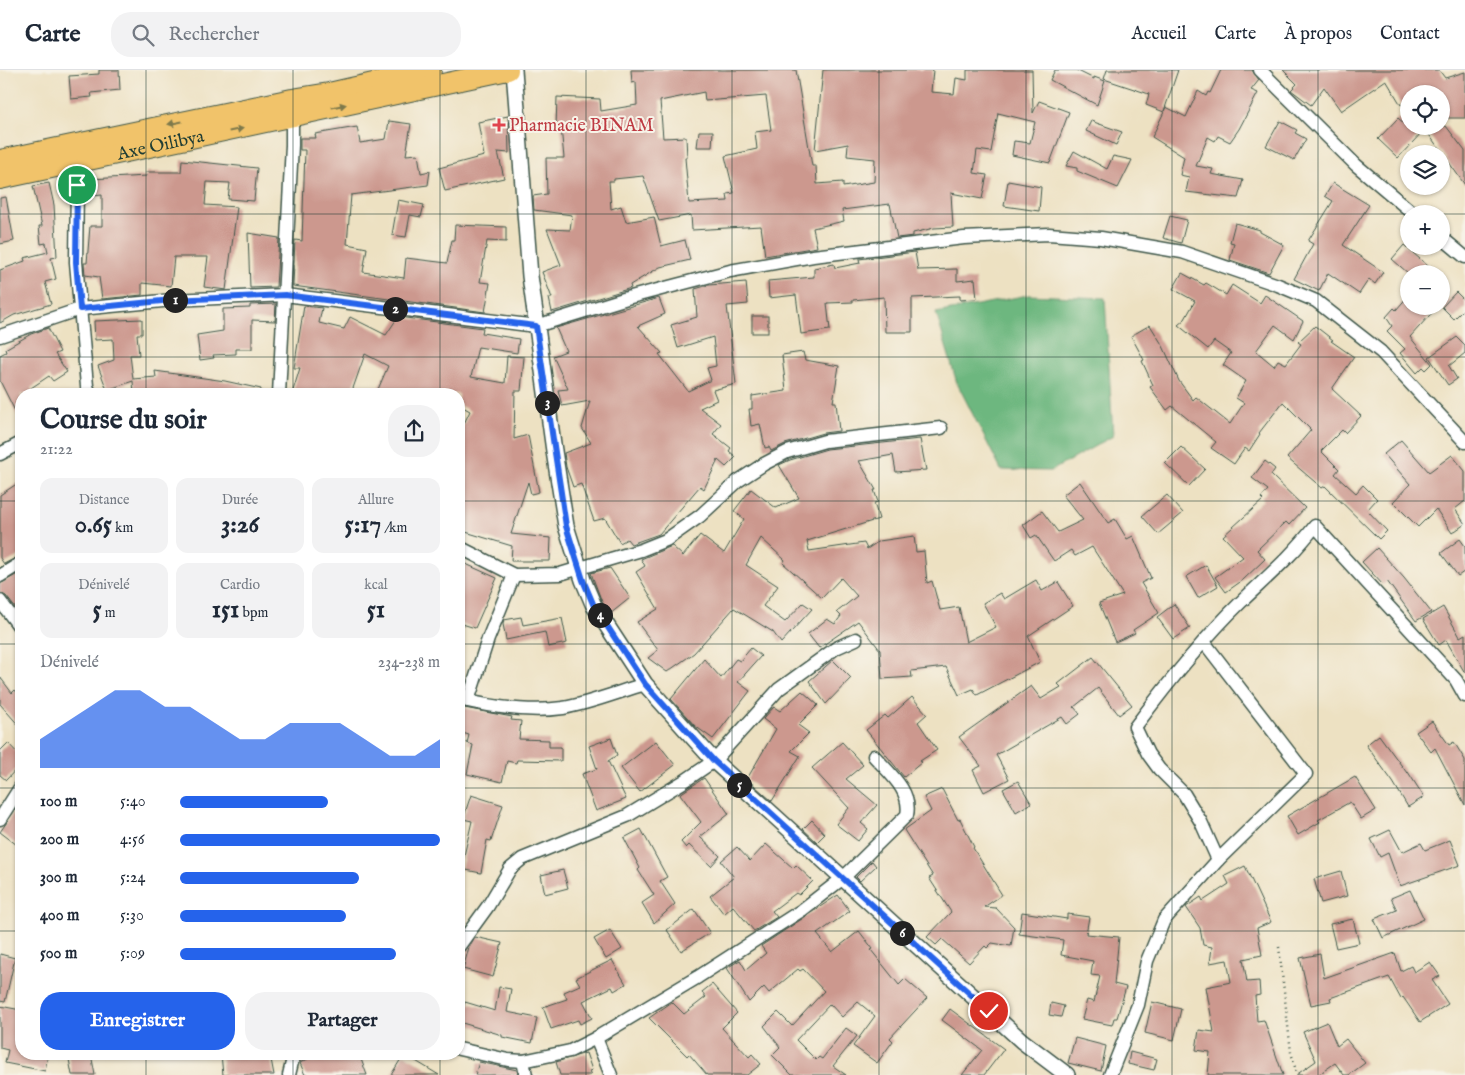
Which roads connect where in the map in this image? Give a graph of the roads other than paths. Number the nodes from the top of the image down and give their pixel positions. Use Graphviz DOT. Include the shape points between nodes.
graph roads {
  1 [pos="431,70"];
  2 [pos="508,70"];
  3 [pos="514,70"];
  4 [pos="1260,70"];
  5 [pos="292,108"];
  6 [pos="80,153"];
  7 [pos="0,160"];
  8 [pos="0,179"];
  9 [pos="1403,205"];
  10 [pos="1450,244"];
  11 [pos="1465,257"];
  12 [pos="285,295"];
  13 [pos="80,309"];
  14 [pos="536,326"];
  15 [pos="0,336"];
  16 [pos="88,388"];
  17 [pos="279,388"];
  18 [pos="941,428"];
  19 [pos="1465,442"];
  20 [pos="15,446"];
  21 [pos="0,454"];
  22 [pos="465,550"];
  23 [pos="15,567"];
  24 [pos="579,567"];
  25 [pos="514,575"];
  26 [pos="0,576"];
  27 [pos="0,601"];
  28 [pos="15,621"];
  29 [pos="856,639"];
  30 [pos="1204,642"];
  31 [pos="645,684"];
  32 [pos="1465,696"];
  33 [pos="465,698"];
  34 [pos="465,700"];
  35 [pos="874,756"];
  36 [pos="714,761"];
  37 [pos="15,795"];
  38 [pos="0,819"];
  39 [pos="1218,860"];
  40 [pos="843,878"];
  41 [pos="465,938"];
  42 [pos="596,1038"];
  43 [pos="465,1050"];
  44 [pos="293,1060"];
  45 [pos="523,1061"];
  46 [pos="289,1075"];
  47 [pos="526,1075"];
  48 [pos="611,1075"];
  49 [pos="1067,1075"];
  50 [pos="1110,1075"];
  1 -- 5 [label="highway" via="329,93"];
  5 -- 2 [label="highway, one-way"];
  3 -- 14 [label="street"];
  4 -- 9 [label="street" via="1356,165"];
  5 -- 6 [label="highway, Axe Oilibya"];
  5 -- 12 [label="street"];
  6 -- 7 [label="highway, Axe Oilibya"];
  6 -- 8 [label="highway, Axe Oilibya"];
  6 -- 13 [label="street" via="76,262"];
  10 -- 11 [label="street"];
  12 -- 13 [label="street" via="172,300"];
  12 -- 14 [label="street"];
  12 -- 17 [label="street"];
  13 -- 15 [label="street"];
  13 -- 16 [label="street"];
  14 -- 19 [label="street" via="730,271 813,256 964,238 1049,234 1101,238 1182,252 1278,284 1316,301 1381,352"];
  14 -- 24 [label="street" via="566,526"];
  18 -- 24 [label="street" via="825,441 787,452 738,481 700,516 666,540"];
  20 -- 21 [label="street"];
  22 -- 25 [label="street"];
  23 -- 26 [label="street"];
  24 -- 25 [label="street" via="560,574"];
  24 -- 31 [label="street" via="594,606"];
  25 -- 33 [label="street"];
  27 -- 28 [label="street"];
  29 -- 36 [label="street" via="836,648 779,689"];
  30 -- 32 [label="street" via="1294,553 1315,526 1444,666"];
  30 -- 39 [label="street" via="1135,727 1148,754 1184,794 1202,822"];
  30 -- 39 [label="street" via="1306,774"];
  31 -- 34 [label="street" via="562,708 514,708"];
  31 -- 36 [label="street"];
  35 -- 40 [label="street" via="907,794 907,816"];
  36 -- 40 [label="street"];
  36 -- 41 [label="street" via="627,816 522,859 510,869"];
  37 -- 38 [label="street"];
  39 -- 50 [label="street" via="1164,920 1147,961 1138,1005"];
  40 -- 42 [label="street" via="802,910"];
  40 -- 49 [label="street" via="1022,1041"];
  42 -- 45 [label="street" via="570,1051"];
  42 -- 48 [label="street"];
  43 -- 45 [label="street"];
  44 -- 46 [label="street"];
  45 -- 47 [label="street"];
}
